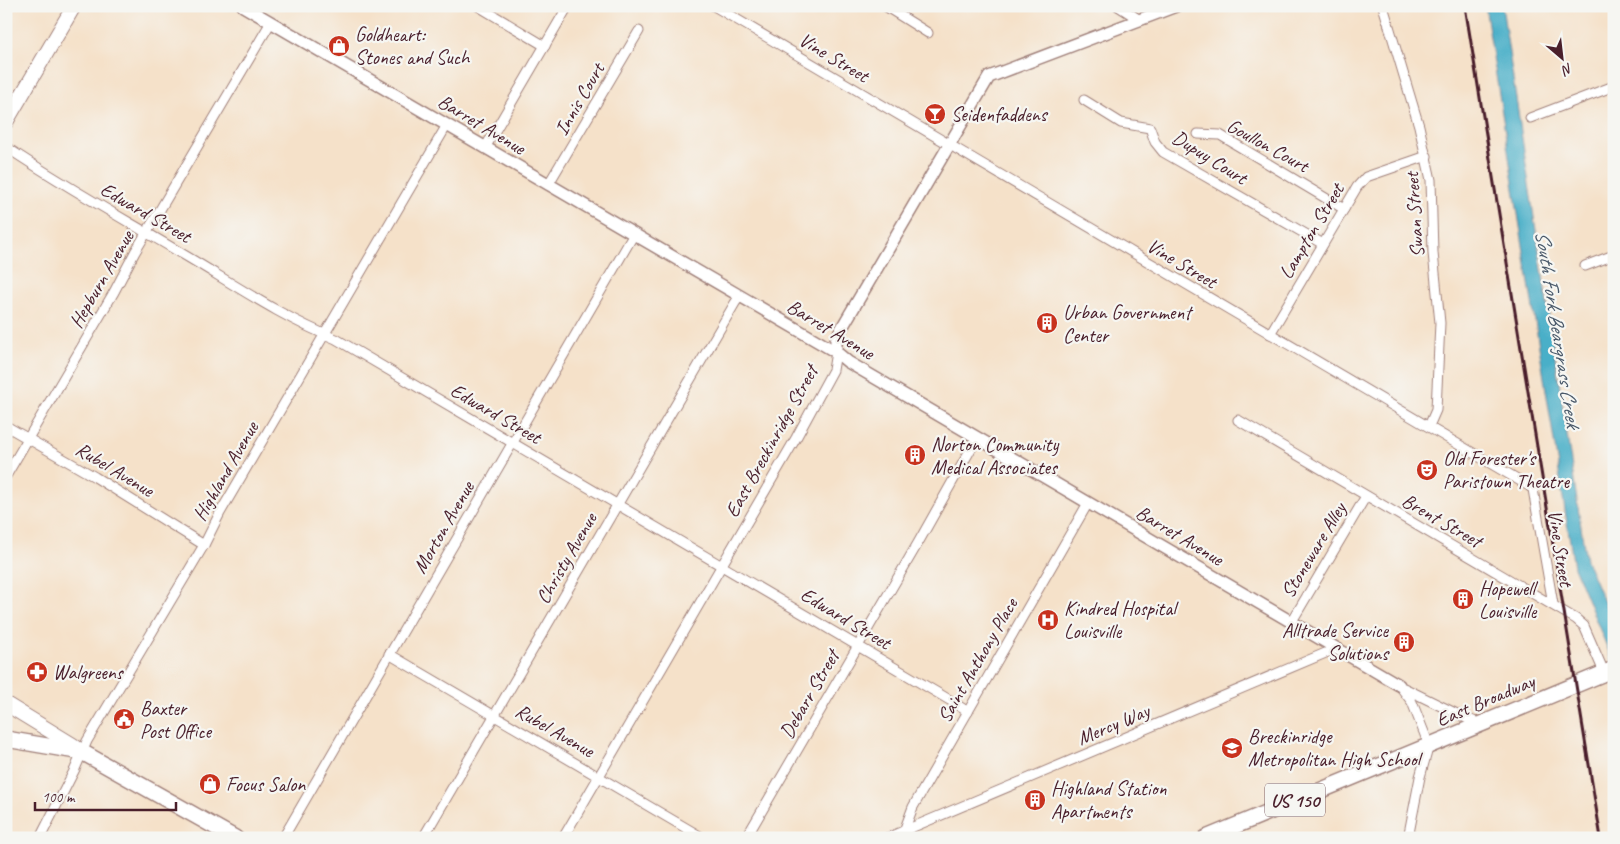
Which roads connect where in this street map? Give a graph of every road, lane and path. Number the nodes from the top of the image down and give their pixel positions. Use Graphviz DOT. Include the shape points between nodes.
graph roads {
  1 [pos="74,6"];
  2 [pos="243,6"];
  3 [pos="478,6"];
  4 [pos="568,6"];
  5 [pos="714,6"];
  6 [pos="885,6"];
  7 [pos="1118,6"];
  8 [pos="1176,6"];
  9 [pos="1383,6"];
  10 [pos="1140,20"];
  11 [pos="271,22"];
  12 [pos="639,31"];
  13 [pos="928,33"];
  14 [pos="545,46"];
  15 [pos="1614,86"];
  16 [pos="1084,100"];
  17 [pos="1530,118"];
  18 [pos="6,122"];
  19 [pos="447,125"];
  20 [pos="1198,134"];
  21 [pos="948,145"];
  22 [pos="6,147"];
  23 [pos="485,148"];
  24 [pos="1426,156"];
  25 [pos="548,185"];
  26 [pos="1344,209"];
  27 [pos="147,233"];
  28 [pos="634,234"];
  29 [pos="1323,244"];
  30 [pos="1614,255"];
  31 [pos="1585,266"];
  32 [pos="740,296"];
  33 [pos="1270,334"];
  34 [pos="324,335"];
  35 [pos="836,352"];
  36 [pos="1238,420"];
  37 [pos="6,426"];
  38 [pos="1429,426"];
  39 [pos="28,438"];
  40 [pos="977,438"];
  41 [pos="512,443"];
  42 [pos="6,476"];
  43 [pos="1366,496"];
  44 [pos="1088,503"];
  45 [pos="617,504"];
  46 [pos="204,545"];
  47 [pos="722,565"];
  48 [pos="1552,604"];
  49 [pos="1291,623"];
  50 [pos="858,646"];
  51 [pos="1335,649"];
  52 [pos="389,654"];
  53 [pos="1610,670"];
  54 [pos="1399,685"];
  55 [pos="6,704"];
  56 [pos="968,712"];
  57 [pos="495,715"];
  58 [pos="1480,724"];
  59 [pos="6,739"];
  60 [pos="1429,745"];
  61 [pos="76,751"];
  62 [pos="599,776"];
  63 [pos="905,834"];
  64 [pos="40,838"];
  65 [pos="235,838"];
  66 [pos="284,838"];
  67 [pos="423,838"];
  68 [pos="563,838"];
  69 [pos="703,838"];
  70 [pos="746,838"];
  71 [pos="887,838"];
  72 [pos="1206,838"];
  73 [pos="1408,838"];
  1 -- 18 [label="main road"];
  2 -- 11 [label="street, Barret Avenue"];
  3 -- 14 [label="street"];
  4 -- 14 [label="street"];
  5 -- 21 [label="street, Vine Street"];
  6 -- 13 [label="street"];
  7 -- 10 [label="street"];
  8 -- 10 [label="street, East Breckinridge Street"];
  9 -- 24 [label="street, Swan Street"];
  10 -- 21 [label="street, East Breckinridge Street" via="989,77"];
  11 -- 19 [label="street, Barret Avenue"];
  11 -- 27 [label="street, Hepburn Avenue"];
  12 -- 25 [label="street, Innis Court"];
  14 -- 23 [label="street"];
  15 -- 17 [label="street"];
  16 -- 29 [label="street, Dupuy Court" via="1121,123 1150,128 1163,152"];
  19 -- 23 [label="street, Barret Avenue"];
  19 -- 34 [label="street, Highland Avenue"];
  20 -- 26 [label="street, Goullon Court" via="1220,135"];
  21 -- 33 [label="street, Vine Street"];
  21 -- 35 [label="street, East Breckinridge Street" via="840,331"];
  22 -- 27 [label="street, Edward Street"];
  23 -- 25 [label="street, Barret Avenue"];
  24 -- 26 [label="street, Lampton Street" via="1366,177"];
  24 -- 38 [label="street, Swan Street" via="1431,180 1433,253 1440,323 1436,410"];
  25 -- 28 [label="street, Barret Avenue"];
  26 -- 29 [label="street, Lampton Street"];
  27 -- 34 [label="street, Edward Street"];
  27 -- 39 [label="street, Hepburn Avenue"];
  28 -- 32 [label="street, Barret Avenue"];
  28 -- 41 [label="street, Morton Avenue"];
  29 -- 33 [label="street, Lampton Street"];
  30 -- 31 [label="street"];
  32 -- 35 [label="street, Barret Avenue"];
  32 -- 45 [label="street, Christy Avenue"];
  33 -- 38 [label="street, Vine Street"];
  34 -- 41 [label="street, Edward Street" via="336,339"];
  34 -- 46 [label="street, Highland Avenue"];
  35 -- 40 [label="street, Barret Avenue"];
  35 -- 47 [label="street, East Breckinridge Street" via="833,370"];
  36 -- 43 [label="street, Brent Street"];
  37 -- 39 [label="street, Rubel Avenue"];
  38 -- 48 [label="street, Vine Street" via="1533,489"];
  39 -- 42 [label="street, Hepburn Avenue"];
  39 -- 46 [label="street, Rubel Avenue"];
  40 -- 44 [label="street, Barret Avenue"];
  40 -- 50 [label="street, Debarr Street"];
  41 -- 45 [label="street, Edward Street"];
  41 -- 52 [label="street, Morton Avenue"];
  43 -- 48 [label="street, Brent Street"];
  43 -- 49 [label="street, Stoneware Alley"];
  44 -- 49 [label="street, Barret Avenue"];
  44 -- 56 [label="street, Saint Anthony Place"];
  45 -- 47 [label="street, Edward Street"];
  45 -- 57 [label="street, Christy Avenue"];
  46 -- 61 [label="street, Highland Avenue"];
  47 -- 50 [label="street, Edward Street"];
  47 -- 62 [label="street, East Breckinridge Street"];
  48 -- 53 [label="street, Brent Street" via="1584,626"];
  49 -- 51 [label="street, Barret Avenue"];
  50 -- 56 [label="street, Edward Street"];
  50 -- 70 [label="street, Debarr Street"];
  51 -- 54 [label="street, Barret Avenue"];
  51 -- 63 [label="street, Mercy Way"];
  52 -- 57 [label="street, Rubel Avenue"];
  52 -- 66 [label="street, Morton Avenue"];
  53 -- 58 [label="main road, East Broadway / US 150"];
  54 -- 58 [label="street, Barret Avenue"];
  54 -- 60 [label="street, Barret Avenue" via="1412,702"];
  55 -- 61 [label="main road" via="73,744"];
  56 -- 63 [label="street, Saint Anthony Place" via="913,807"];
  57 -- 62 [label="street, Rubel Avenue"];
  57 -- 67 [label="street, Christy Avenue"];
  58 -- 60 [label="main road, East Broadway / US 150"];
  59 -- 61 [label="main road"];
  60 -- 72 [label="main road, East Broadway / US 150"];
  60 -- 73 [label="street"];
  61 -- 64 [label="street, Highland Avenue" via="75,769"];
  61 -- 65 [label="main road"];
  62 -- 68 [label="street, East Breckinridge Street"];
  62 -- 69 [label="street, Rubel Avenue"];
  63 -- 71 [label="street, Mercy Way"];
}
